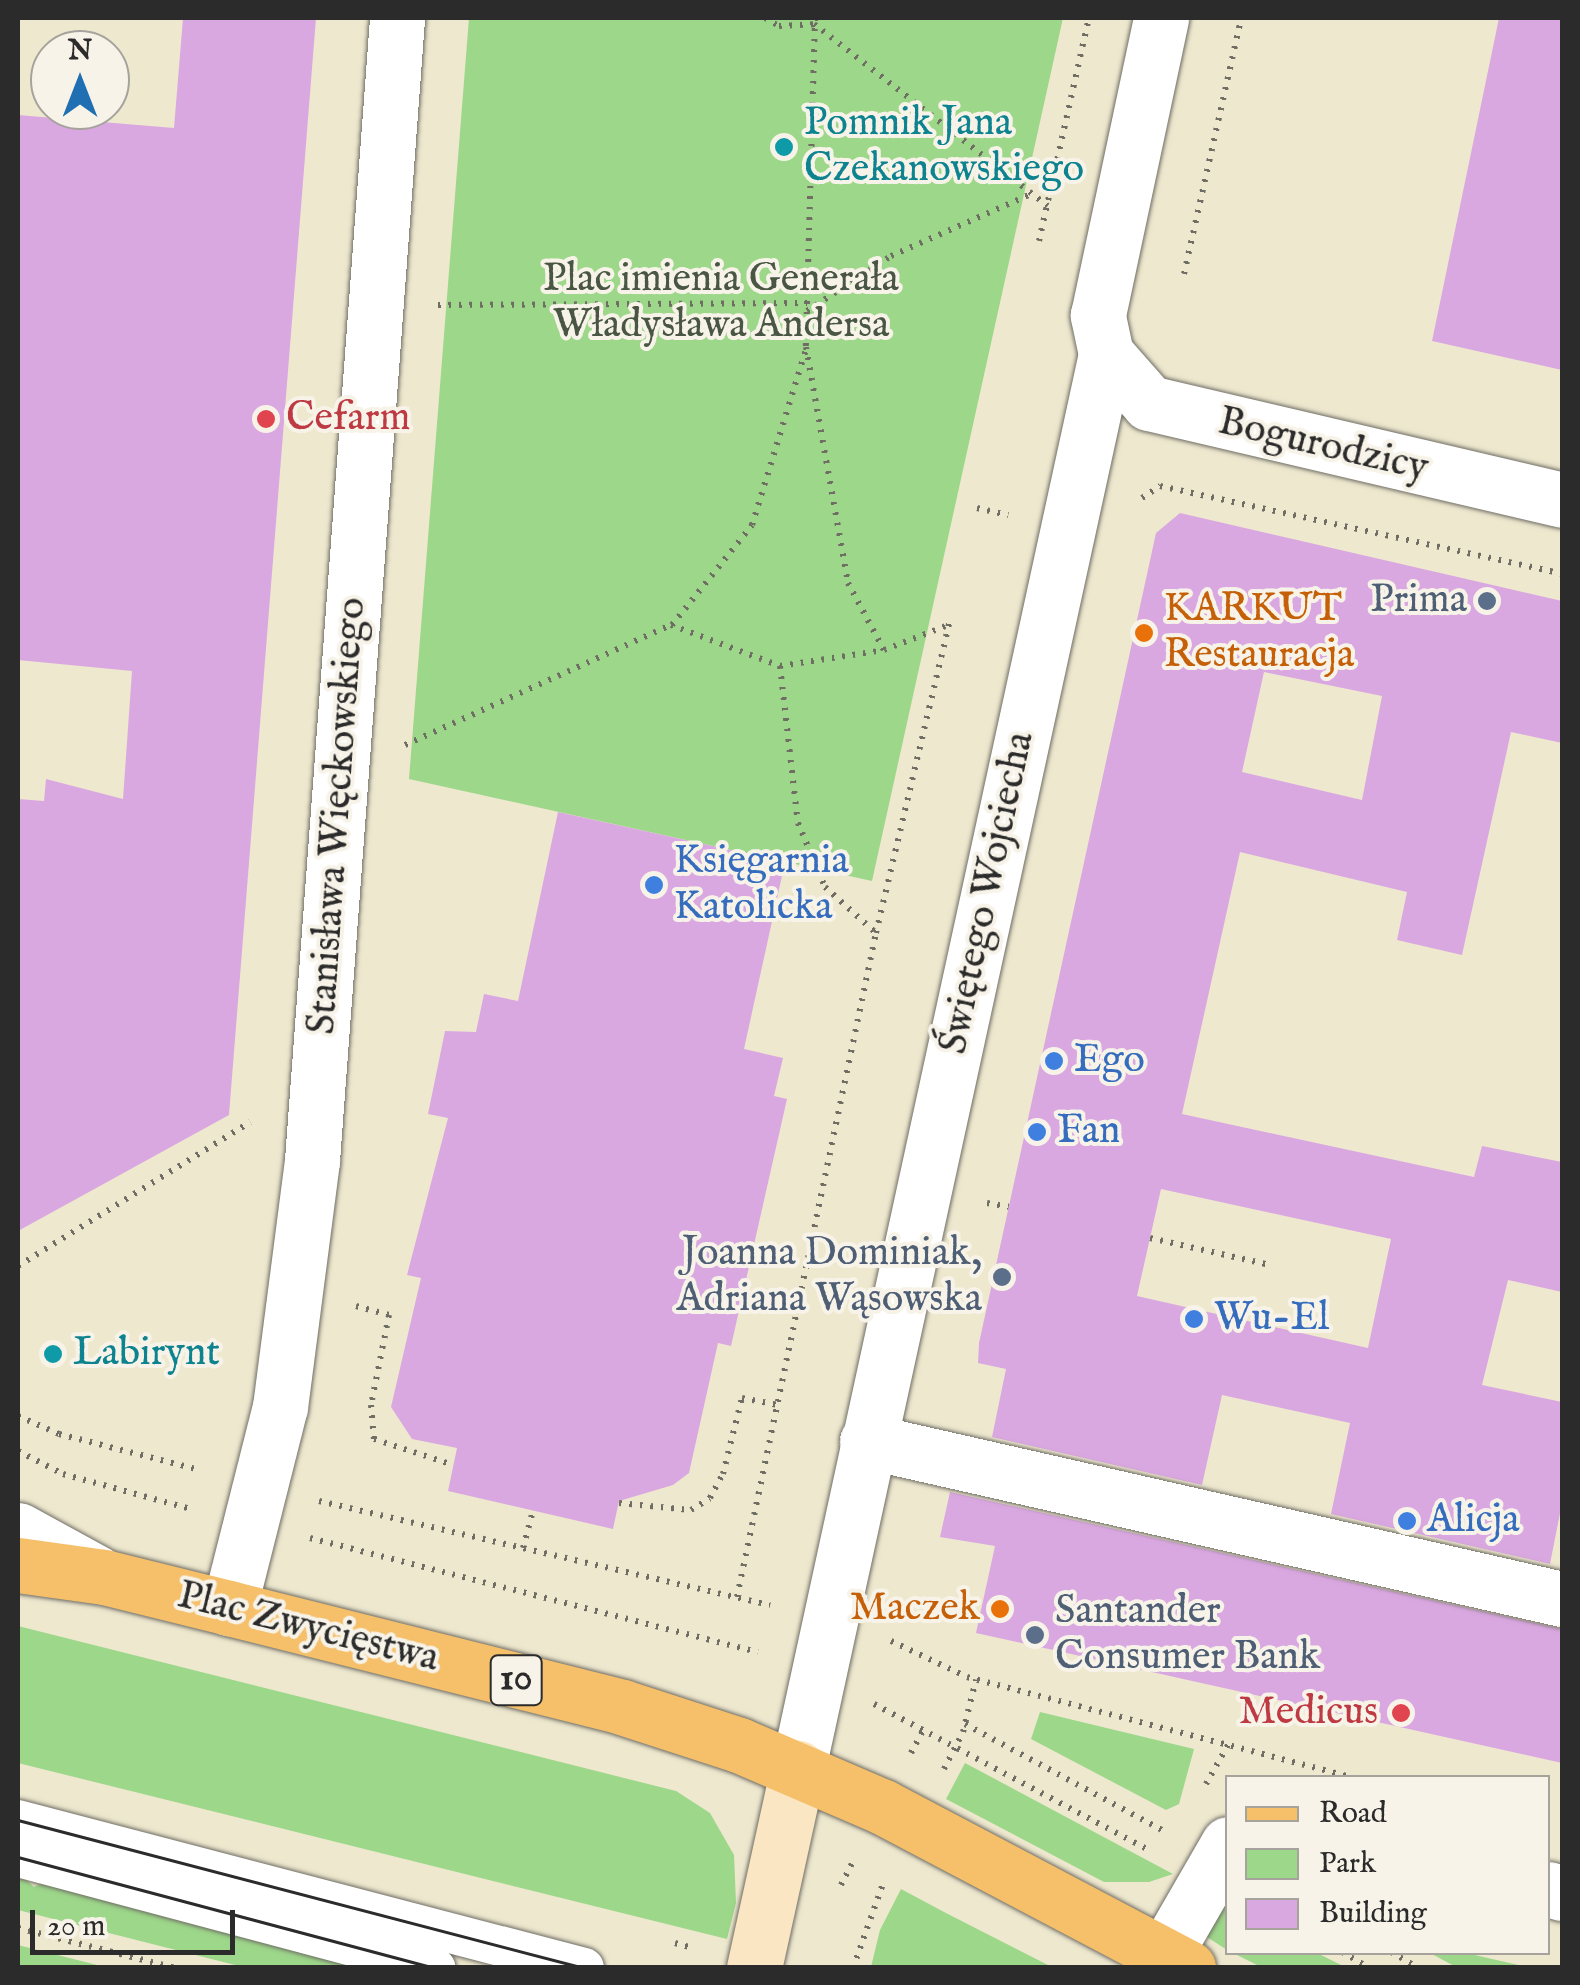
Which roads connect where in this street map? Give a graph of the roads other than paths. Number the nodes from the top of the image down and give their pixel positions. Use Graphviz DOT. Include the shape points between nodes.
graph roads {
  1 [pos="397,18"];
  2 [pos="1161,18"];
  3 [pos="1106,354"];
  4 [pos="1562,500"];
  5 [pos="867,1440"];
  6 [pos="18,1530"];
  7 [pos="18,1554"];
  8 [pos="18,1565"];
  9 [pos="104,1577"];
  10 [pos="1562,1600"];
  11 [pos="230,1608"];
  12 [pos="798,1768"];
  13 [pos="18,1820"];
  14 [pos="18,1857"];
  15 [pos="1216,1861"];
  16 [pos="1176,1961"];
  17 [pos="436,1968"];
  18 [pos="584,1968"];
  19 [pos="754,1968"];
  1 -- 11 [label="street, Stanisława Więckowskiego" via="316,1122 289,1347"];
  2 -- 3 [label="street, Świętego Wojciecha" via="1098,316"];
  3 -- 4 [label="street, Bogurodzicy" via="1150,404"];
  3 -- 5 [label="street, Świętego Wojciecha"];
  5 -- 10 [label="street"];
  5 -- 12 [label="street, Świętego Wojciecha"];
  6 -- 9 [label="street"];
  7 -- 9 [label="street, Plac Zwycięstwa"];
  8 -- 9 [label="main road, Plac Zwycięstwa / 10"];
  9 -- 11 [label="main road, Plac Zwycięstwa / 10"];
  11 -- 12 [label="main road, Plac Zwycięstwa / 10" via="622,1707"];
  12 -- 16 [label="main road, Plac Zwycięstwa / 10"];
  12 -- 19 [label="street"];
  13 -- 18 [label="lane"];
  14 -- 17 [label="lane"];
  15 -- 16 [label="street, Plac Zwycięstwa"];
}
